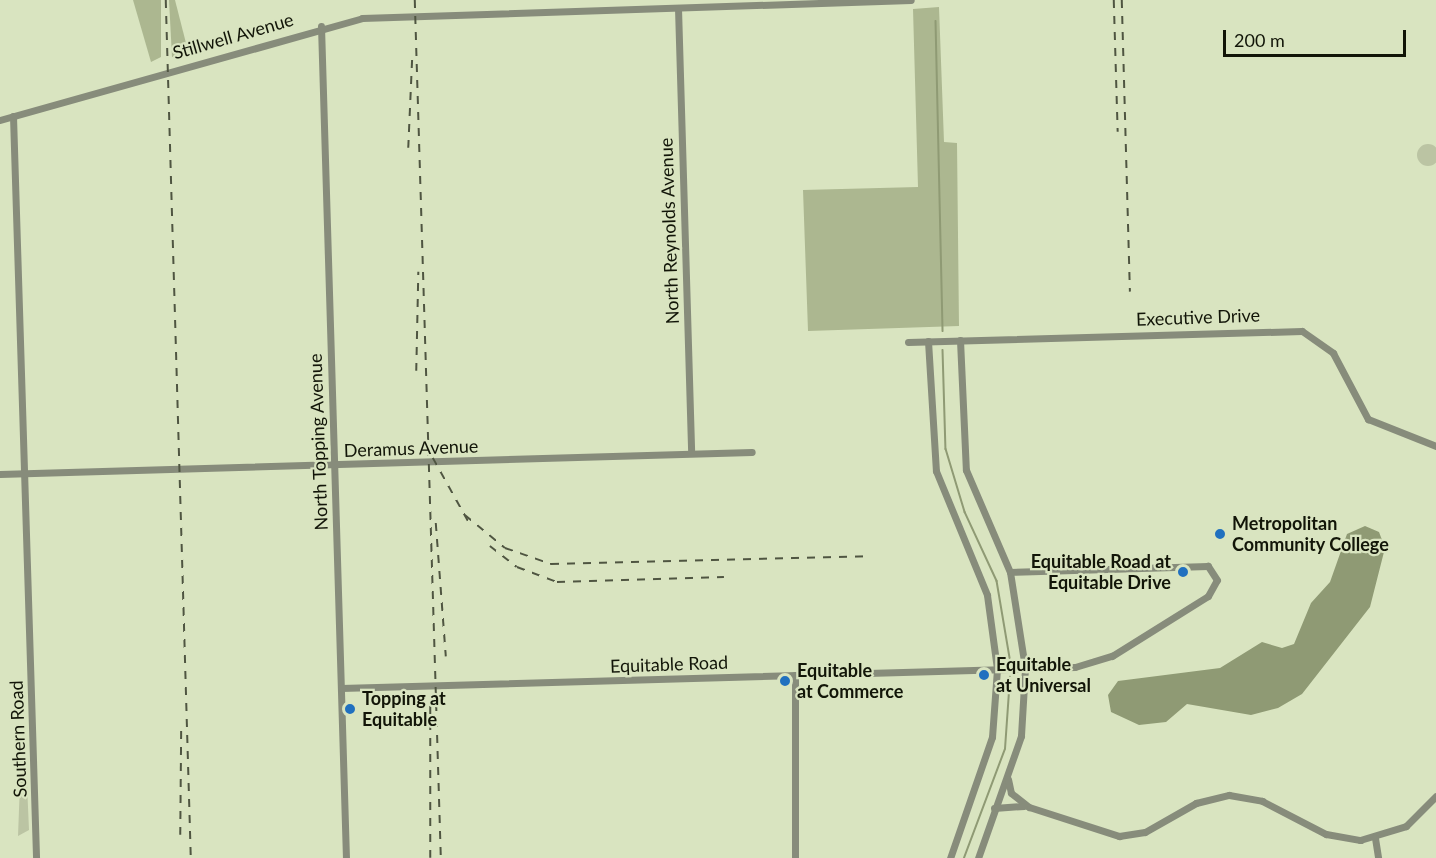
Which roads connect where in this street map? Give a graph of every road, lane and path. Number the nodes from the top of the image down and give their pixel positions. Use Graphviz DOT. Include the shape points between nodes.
graph roads {
  1 [pos="911,0"];
  2 [pos="678,9"];
  3 [pos="321,26"];
  4 [pos="14,116"];
  5 [pos="0,120"];
  6 [pos="960,340"];
  7 [pos="928,341"];
  8 [pos="908,342"];
  9 [pos="1436,446"];
  10 [pos="752,452"];
  11 [pos="691,453"];
  12 [pos="334,465"];
  13 [pos="0,474"];
  14 [pos="25,474"];
  15 [pos="1010,573"];
  16 [pos="997,669"];
  17 [pos="1025,669"];
  18 [pos="795,675"];
  19 [pos="341,688"];
  20 [pos="1007,776"];
  21 [pos="1436,796"];
  22 [pos="1029,807"];
  23 [pos="994,808"];
  24 [pos="1375,838"];
  25 [pos="36,858"];
  26 [pos="346,858"];
  27 [pos="795,858"];
  28 [pos="950,858"];
  29 [pos="978,858"];
  30 [pos="1378,858"];
  1 -- 2 [label="street, Stillwell Avenue"];
  2 -- 3 [label="street, Stillwell Avenue" via="416,14"];
  2 -- 11 [label="street, North Reynolds Avenue"];
  3 -- 4 [label="street, Stillwell Avenue"];
  3 -- 12 [label="street, North Topping Avenue"];
  4 -- 5 [label="street, Stillwell Avenue"];
  4 -- 14 [label="street, Southern Road"];
  6 -- 7 [label="street, Executive Drive"];
  6 -- 9 [label="street, Executive Drive" via="1302,331 1333,353 1368,419"];
  6 -- 15 [label="street" via="966,470"];
  7 -- 8 [label="street, Executive Drive"];
  7 -- 16 [label="street" via="936,471 987,595"];
  10 -- 11 [label="street, Deramus Avenue"];
  11 -- 12 [label="street, Deramus Avenue"];
  12 -- 14 [label="street, Deramus Avenue"];
  12 -- 19 [label="street, North Topping Avenue"];
  13 -- 14 [label="street, Deramus Avenue"];
  14 -- 25 [label="street, Southern Road"];
  15 -- 17 [label="street" via="1021,615"];
  15 -- 17 [label="street, Equitable Road" via="1208,566 1216,574 1212,590 1101,660"];
  16 -- 17 [label="street, Equitable Road"];
  16 -- 18 [label="street, Equitable Road"];
  16 -- 28 [label="street" via="992,737"];
  17 -- 20 [label="street" via="1023,722"];
  18 -- 19 [label="street, Equitable Road"];
  18 -- 27 [label="street"];
  19 -- 26 [label="street, North Topping Avenue"];
  20 -- 22 [label="street" via="1011,793"];
  20 -- 23 [label="street"];
  21 -- 24 [label="street" via="1406,826"];
  22 -- 23 [label="street"];
  22 -- 24 [label="street" via="1119,836 1155,828 1210,797 1245,796 1326,834"];
  23 -- 29 [label="street"];
  24 -- 30 [label="street"];
}
